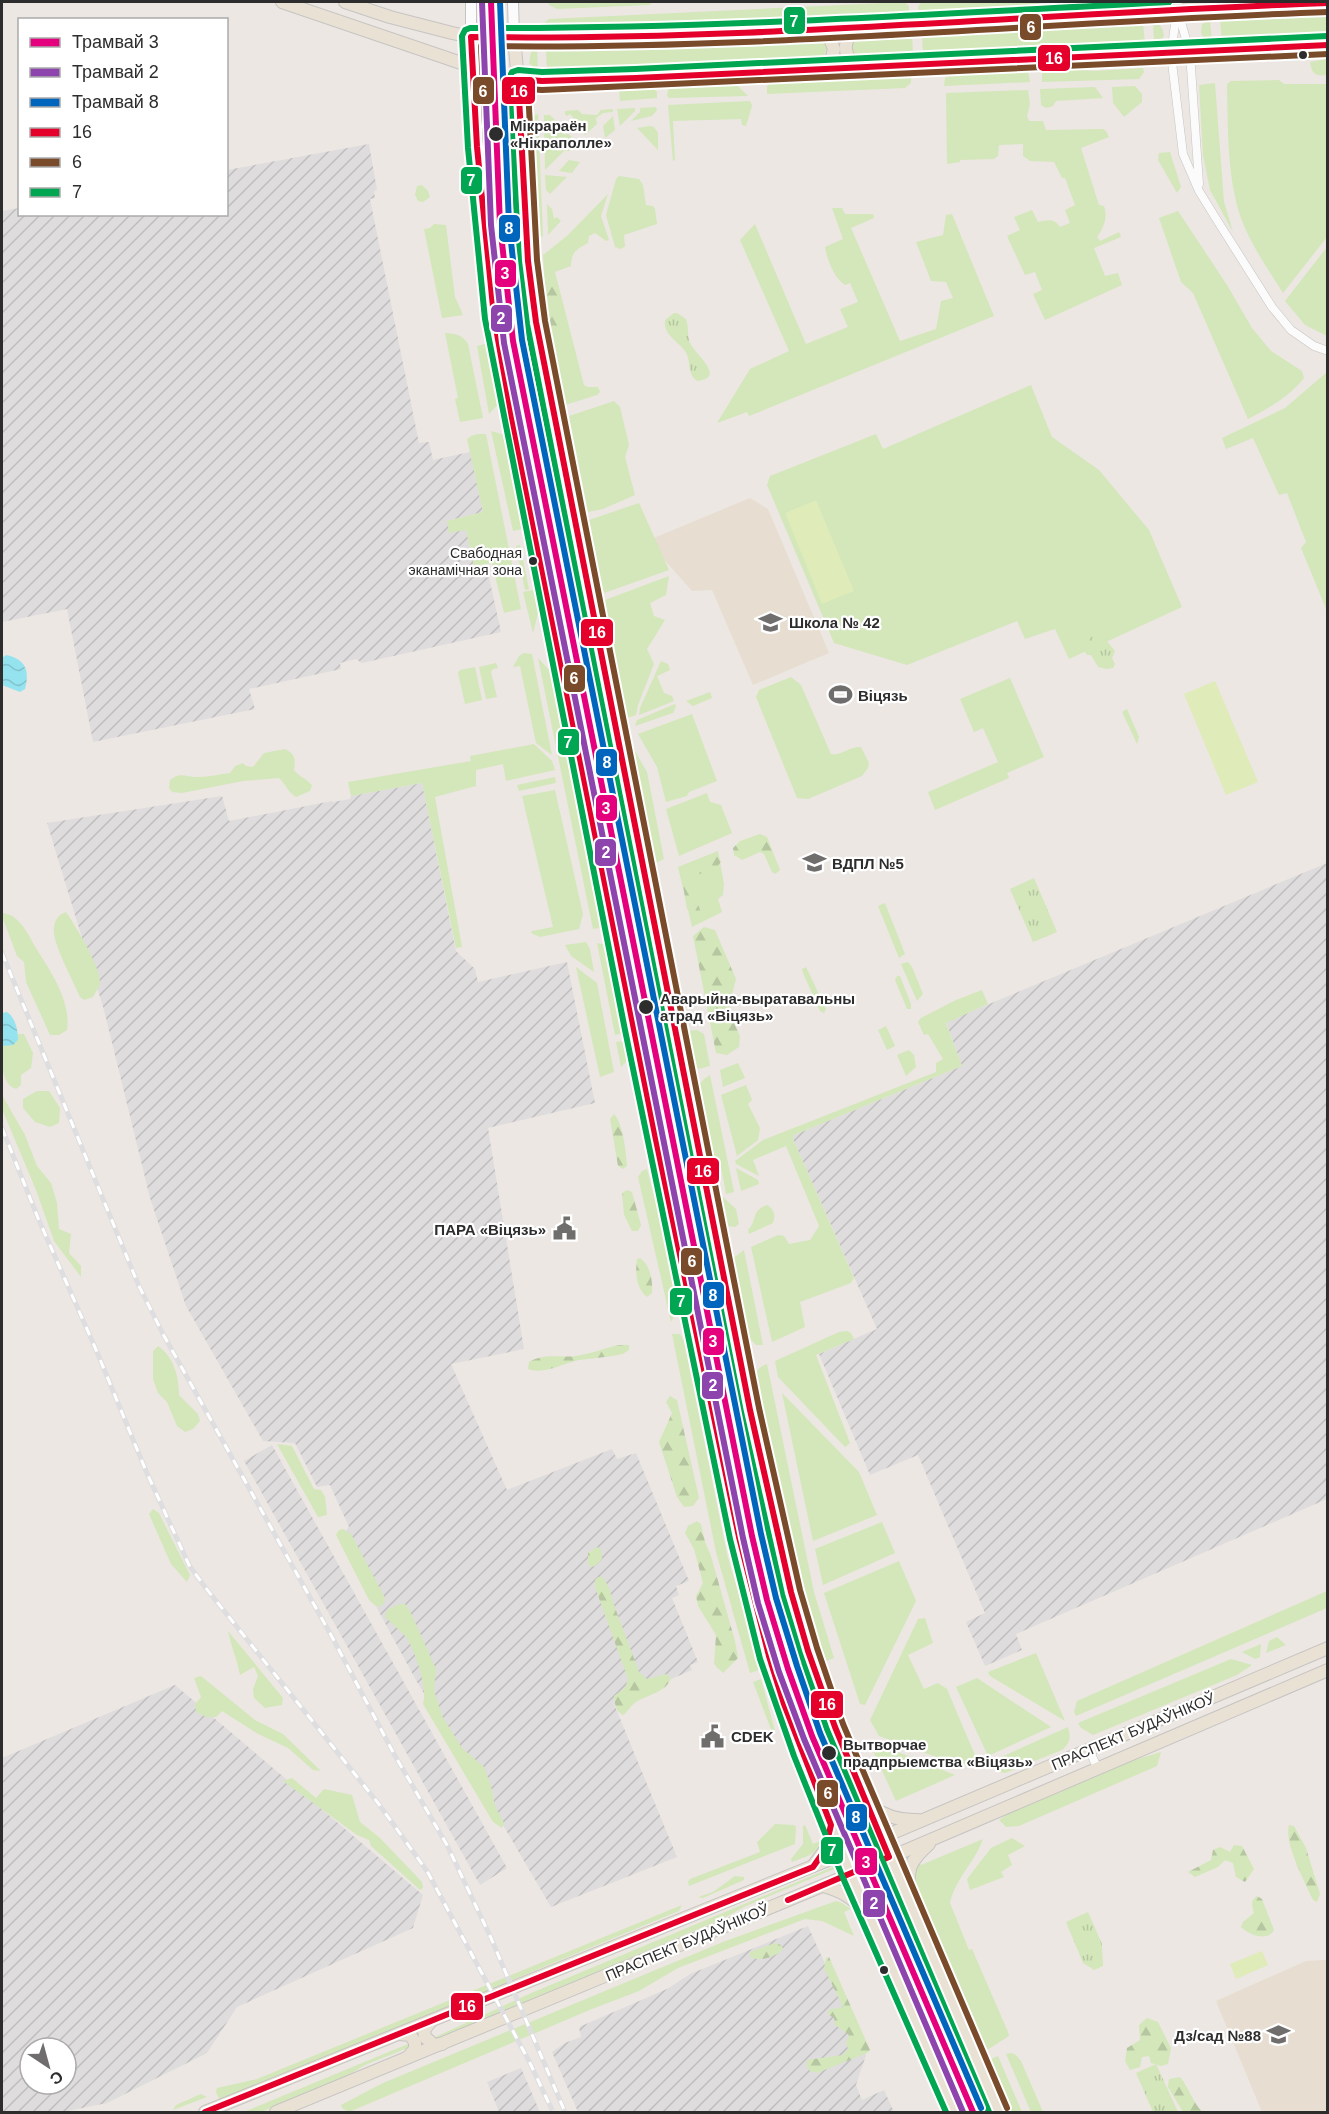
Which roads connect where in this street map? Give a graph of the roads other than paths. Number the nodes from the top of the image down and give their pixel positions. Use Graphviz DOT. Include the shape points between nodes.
graph roads {
  1 [pos="282,2"];
  2 [pos="345,2"];
  3 [pos="471,2"];
  4 [pos="513,2"];
  5 [pos="1328,3"];
  6 [pos="1178,6"];
  7 [pos="860,28"];
  8 [pos="817,30"];
  9 [pos="471,37"];
  10 [pos="514,38"];
  11 [pos="1328,45"];
  12 [pos="1190,53"];
  13 [pos="1171,54"];
  14 [pos="473,67"];
  15 [pos="862,67"];
  16 [pos="820,69"];
  17 [pos="518,79"];
  18 [pos="1199,191"];
  19 [pos="1328,351"];
  20 [pos="634,822"];
  21 [pos="595,831"];
  22 [pos="640,857"];
  23 [pos="602,866"];
  24 [pos="692,1119"];
  25 [pos="654,1126"];
  26 [pos="722,1272"];
  27 [pos="686,1280"];
  28 [pos="750,1410"];
  29 [pos="713,1419"];
  30 [pos="1328,1648"];
  31 [pos="1287,1665"];
  32 [pos="1328,1670"];
  33 [pos="1295,1684"];
  34 [pos="1089,1750"];
  35 [pos="1098,1768"];
  36 [pos="869,1805"];
  37 [pos="925,1820"];
  38 [pos="831,1826"];
  39 [pos="881,1838"];
  40 [pos="937,1838"];
  41 [pos="843,1854"];
  42 [pos="889,1857"];
  43 [pos="813,1867"];
  44 [pos="851,1874"];
  45 [pos="823,1886"];
  46 [pos="911,1906"];
  47 [pos="872,1924"];
  48 [pos="432,2020"];
  49 [pos="399,2034"];
  50 [pos="442,2044"];
  51 [pos="407,2058"];
  52 [pos="205,2112"];
  53 [pos="276,2112"];
  54 [pos="956,2112"];
  55 [pos="999,2112"];
  1 -- 14 [label="main road"];
  2 -- 9 [label="main road"];
  3 -- 9 [label="main road"];
  4 -- 10 [label="main road"];
  5 -- 6 [label="main road"];
  6 -- 7 [label="main road"];
  6 -- 12 [label="street"];
  6 -- 13 [label="street"];
  7 -- 8 [label="main road"];
  7 -- 15 [label="main road" via="849,37 846,46 850,60"];
  8 -- 10 [label="main road"];
  8 -- 16 [label="main road" via="829,36 834,49 831,61"];
  9 -- 10 [label="main road"];
  9 -- 14 [label="main road"];
  10 -- 17 [label="main road"];
  11 -- 12 [label="main road"];
  12 -- 13 [label="main road"];
  12 -- 18 [label="street"];
  13 -- 15 [label="main road"];
  13 -- 18 [label="street" via="1183,154"];
  14 -- 17 [label="main road"];
  14 -- 21 [label="main road" via="494,317"];
  15 -- 16 [label="main road"];
  16 -- 17 [label="main road"];
  17 -- 20 [label="main road" via="528,261 536,322"];
  18 -- 19 [label="street" via="1282,321 1300,337"];
  20 -- 21 [label="main road" via="625,836 615,839"];
  20 -- 22 [label="main road"];
  21 -- 23 [label="main road"];
  22 -- 23 [label="main road" via="631,846 616,845 605,853"];
  22 -- 24 [label="main road"];
  23 -- 25 [label="main road"];
  24 -- 25 [label="main road" via="675,1136 661,1133"];
  24 -- 26 [label="main road"];
  25 -- 27 [label="main road"];
  26 -- 27 [label="main road" via="715,1264 701,1261 688,1270"];
  26 -- 28 [label="main road"];
  27 -- 29 [label="main road"];
  28 -- 29 [label="main road" via="745,1423 734,1430"];
  28 -- 36 [label="main road" via="808,1651"];
  29 -- 38 [label="main road" via="769,1656"];
  30 -- 31 [label="main road, ПРАСПЕКТ БУДАЎНІКОЎ"];
  31 -- 33 [label="street"];
  31 -- 34 [label="main road, ПРАСПЕКТ БУДАЎНІКОЎ"];
  32 -- 33 [label="main road, ПРАСПЕКТ БУДАЎНІКОЎ"];
  33 -- 35 [label="main road, ПРАСПЕКТ БУДАЎНІКОЎ"];
  34 -- 35 [label="street"];
  34 -- 37 [label="main road, ПРАСПЕКТ БУДАЎНІКОЎ"];
  35 -- 40 [label="main road, ПРАСПЕКТ БУДАЎНІКОЎ"];
  36 -- 37 [label="main road" via="904,1821"];
  36 -- 39 [label="main road"];
  37 -- 39 [label="main road, ПРАСПЕКТ БУДАЎНІКОЎ"];
  38 -- 41 [label="main road"];
  38 -- 43 [label="main road" via="825,1850"];
  39 -- 41 [label="main road, ПРАСПЕКТ БУДАЎНІКОЎ"];
  39 -- 42 [label="main road"];
  40 -- 42 [label="main road, ПРАСПЕКТ БУДАЎНІКОЎ"];
  40 -- 46 [label="main road" via="916,1856 910,1867"];
  41 -- 43 [label="main road, ПРАСПЕКТ БУДАЎНІКОЎ"];
  41 -- 44 [label="main road"];
  42 -- 44 [label="main road, ПРАСПЕКТ БУДАЎНІКОЎ"];
  42 -- 46 [label="main road"];
  43 -- 48 [label="main road, ПРАСПЕКТ БУДАЎНІКОЎ"];
  44 -- 45 [label="main road, ПРАСПЕКТ БУДАЎНІКОЎ"];
  44 -- 47 [label="main road"];
  45 -- 47 [label="main road" via="857,1902"];
  45 -- 50 [label="main road, ПРАСПЕКТ БУДАЎНІКОЎ"];
  46 -- 55 [label="main road"];
  47 -- 54 [label="main road"];
  48 -- 49 [label="main road, ПРАСПЕКТ БУДАЎНІКОЎ"];
  48 -- 50 [label="main road" via="426,2026 425,2037 434,2045"];
  49 -- 51 [label="main road" via="410,2035 415,2042 415,2049"];
  49 -- 52 [label="main road, ПРАСПЕКТ БУДАЎНІКОЎ"];
  50 -- 51 [label="main road, ПРАСПЕКТ БУДАЎНІКОЎ"];
  51 -- 53 [label="main road, ПРАСПЕКТ БУДАЎНІКОЎ"];
}
